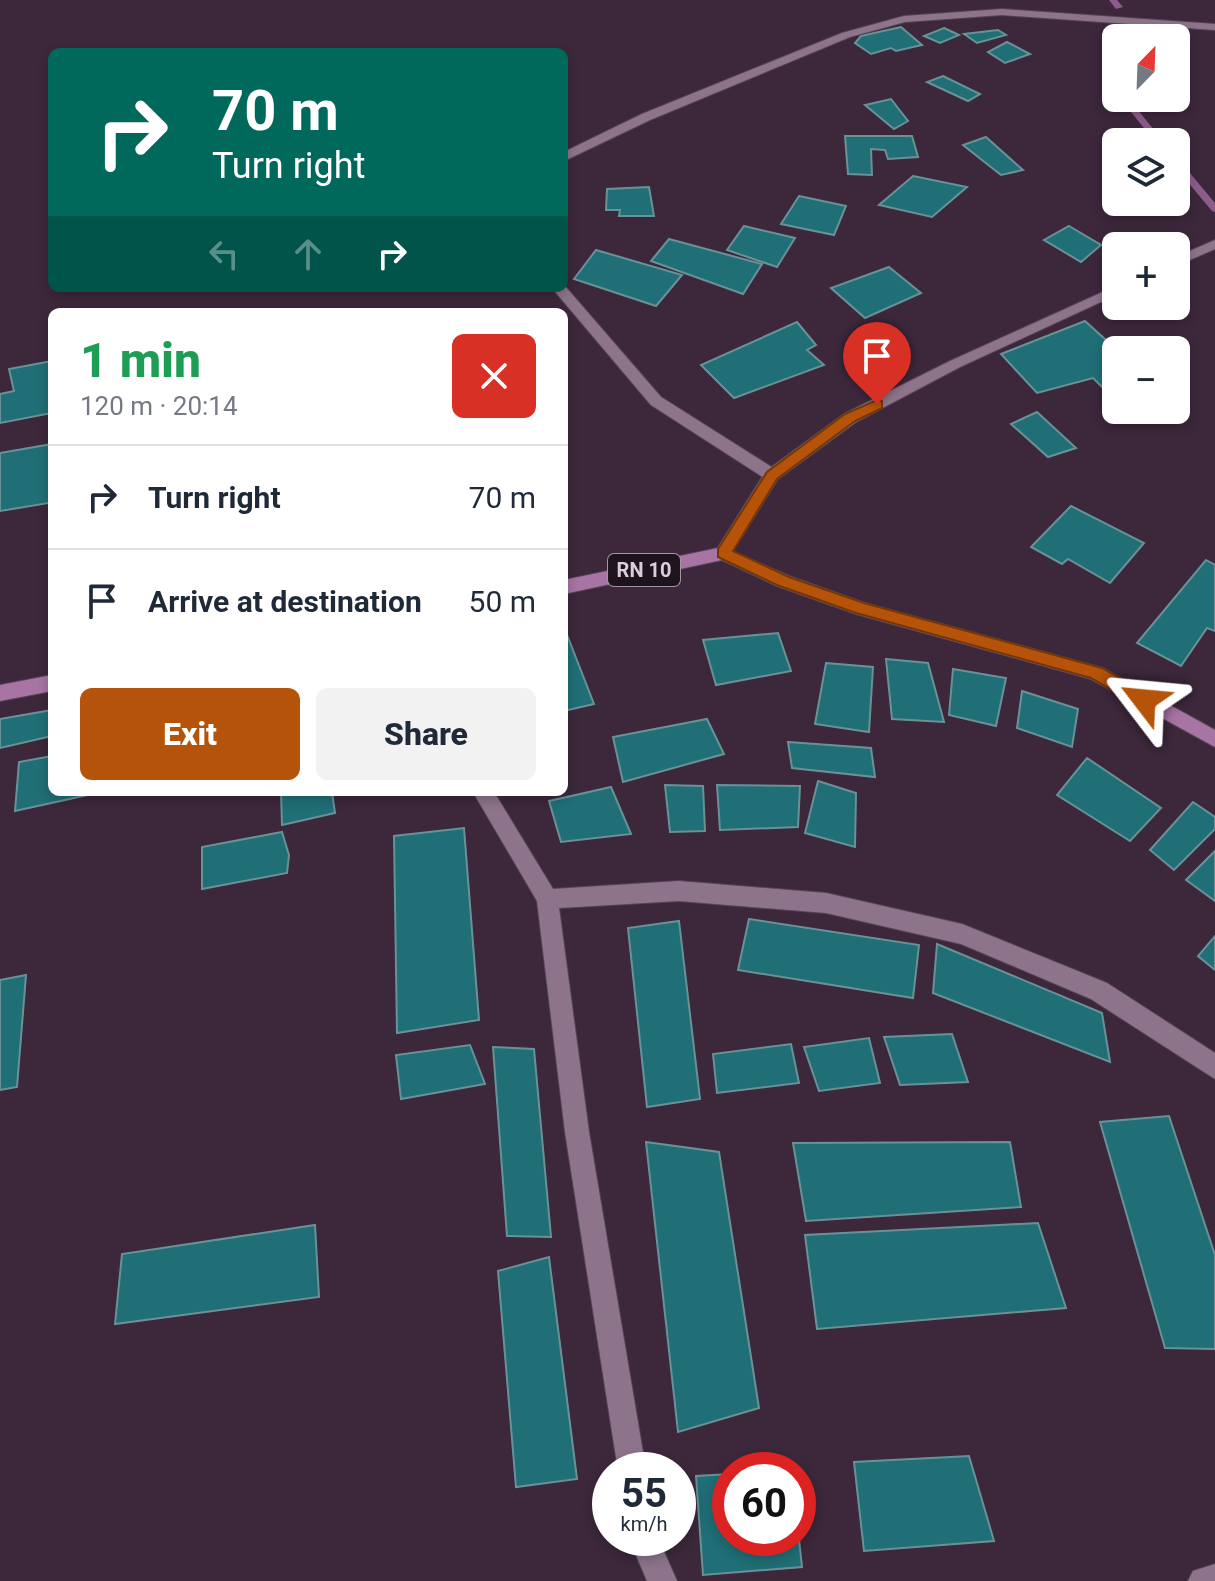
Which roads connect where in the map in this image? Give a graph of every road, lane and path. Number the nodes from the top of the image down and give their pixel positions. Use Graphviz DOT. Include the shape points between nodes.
graph roads {
  1 [pos="1215,27"];
  2 [pos="568,155"];
  3 [pos="1215,244"];
  4 [pos="1190,256"];
  5 [pos="562,292"];
  6 [pos="1102,296"];
  7 [pos="772,475"];
  8 [pos="723,553"];
  9 [pos="568,586"];
  10 [pos="48,684"];
  11 [pos="0,693"];
  12 [pos="1215,739"];
  13 [pos="485,796"];
  14 [pos="547,899"];
  15 [pos="1215,1067"];
  16 [pos="629,1452"];
  17 [pos="651,1556"];
  18 [pos="1215,1579"];
  19 [pos="662,1581"];
  20 [pos="1203,1581"];
  1 -- 2 [label="street" via="1002,12 904,19 846,35 646,117"];
  3 -- 4 [label="street"];
  5 -- 7 [label="street" via="656,401"];
  6 -- 7 [label="street" via="850,418"];
  7 -- 8 [label="street"];
  8 -- 9 [label="main road, RN 10"];
  8 -- 12 [label="main road" via="862,609 1096,673"];
  10 -- 11 [label="main road"];
  13 -- 14 [label="street"];
  14 -- 15 [label="street" via="679,891 723,894 826,903 962,934 1099,991"];
  14 -- 16 [label="street" via="577,1132"];
  17 -- 19 [label="street"];
  18 -- 20 [label="street"];
}
